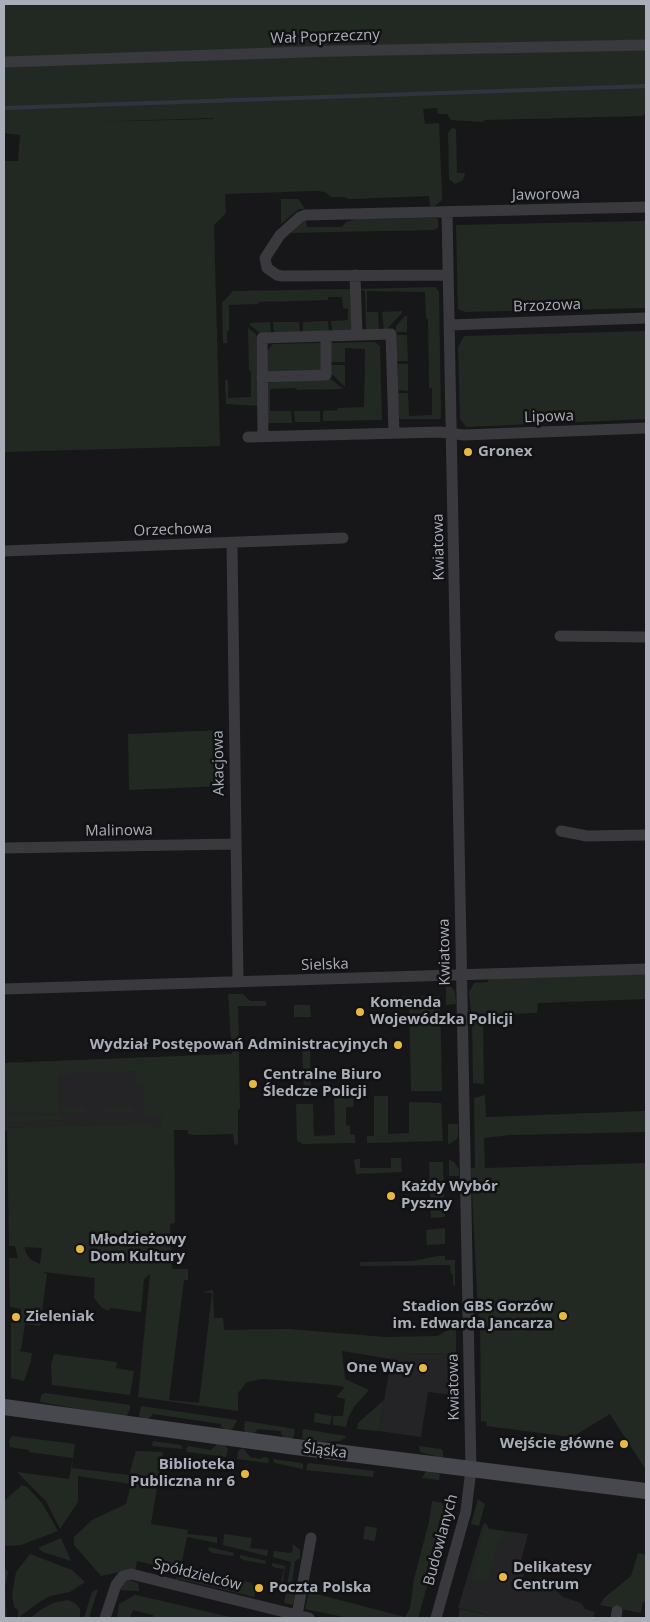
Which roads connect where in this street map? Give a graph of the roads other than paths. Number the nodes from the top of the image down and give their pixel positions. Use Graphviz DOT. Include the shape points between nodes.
graph roads {
  1 [pos="646,45"];
  2 [pos="4,62"];
  3 [pos="646,207"];
  4 [pos="447,212"];
  5 [pos="355,275"];
  6 [pos="448,275"];
  7 [pos="646,318"];
  8 [pos="449,325"];
  9 [pos="357,335"];
  10 [pos="326,336"];
  11 [pos="262,377"];
  12 [pos="646,428"];
  13 [pos="394,433"];
  14 [pos="452,434"];
  15 [pos="263,436"];
  16 [pos="248,437"];
  17 [pos="344,538"];
  18 [pos="232,543"];
  19 [pos="4,551"];
  20 [pos="560,636"];
  21 [pos="646,637"];
  22 [pos="561,830"];
  23 [pos="646,835"];
  24 [pos="235,844"];
  25 [pos="4,848"];
  26 [pos="646,969"];
  27 [pos="460,976"];
  28 [pos="238,982"];
  29 [pos="4,989"];
  30 [pos="4,1407"];
  31 [pos="471,1469"];
  32 [pos="646,1491"];
  33 [pos="311,1538"];
  34 [pos="275,1614"];
  35 [pos="297,1615"];
  36 [pos="105,1618"];
  37 [pos="309,1618"];
  38 [pos="436,1618"];
  1 -- 2 [label="street, Wał Poprzeczny"];
  3 -- 4 [label="street, Jaworowa"];
  4 -- 5 [label="street" via="305,215 280,235 265,258 267,268 276,275"];
  4 -- 6 [label="street, Kwiatowa"];
  5 -- 6 [label="street"];
  5 -- 9 [label="street"];
  6 -- 8 [label="street, Kwiatowa"];
  7 -- 8 [label="street, Brzozowa"];
  8 -- 14 [label="street, Kwiatowa"];
  9 -- 10 [label="street"];
  9 -- 13 [label="street" via="391,334"];
  10 -- 11 [label="street" via="262,338"];
  10 -- 11 [label="street" via="326,375"];
  11 -- 15 [label="street"];
  12 -- 14 [label="street, Lipowa"];
  13 -- 14 [label="street"];
  13 -- 15 [label="street"];
  14 -- 27 [label="street, Kwiatowa"];
  15 -- 16 [label="street"];
  17 -- 18 [label="street, Orzechowa"];
  18 -- 19 [label="street, Orzechowa"];
  18 -- 24 [label="street, Akacjowa"];
  20 -- 21 [label="street"];
  22 -- 23 [label="street" via="587,836"];
  24 -- 25 [label="street, Malinowa"];
  24 -- 28 [label="street, Akacjowa"];
  26 -- 27 [label="street, Sielska"];
  27 -- 28 [label="street, Sielska"];
  27 -- 31 [label="street, Kwiatowa"];
  28 -- 29 [label="street, Sielska"];
  30 -- 31 [label="street, Śląska"];
  31 -- 32 [label="street, Śląska"];
  31 -- 38 [label="street, Budowlanych" via="466,1511"];
  33 -- 35 [label="street"];
  34 -- 35 [label="street, Spółdzielców"];
  34 -- 36 [label="street, Spółdzielców" via="130,1574 123,1576 116,1585"];
  35 -- 37 [label="street, Spółdzielców"];
}
